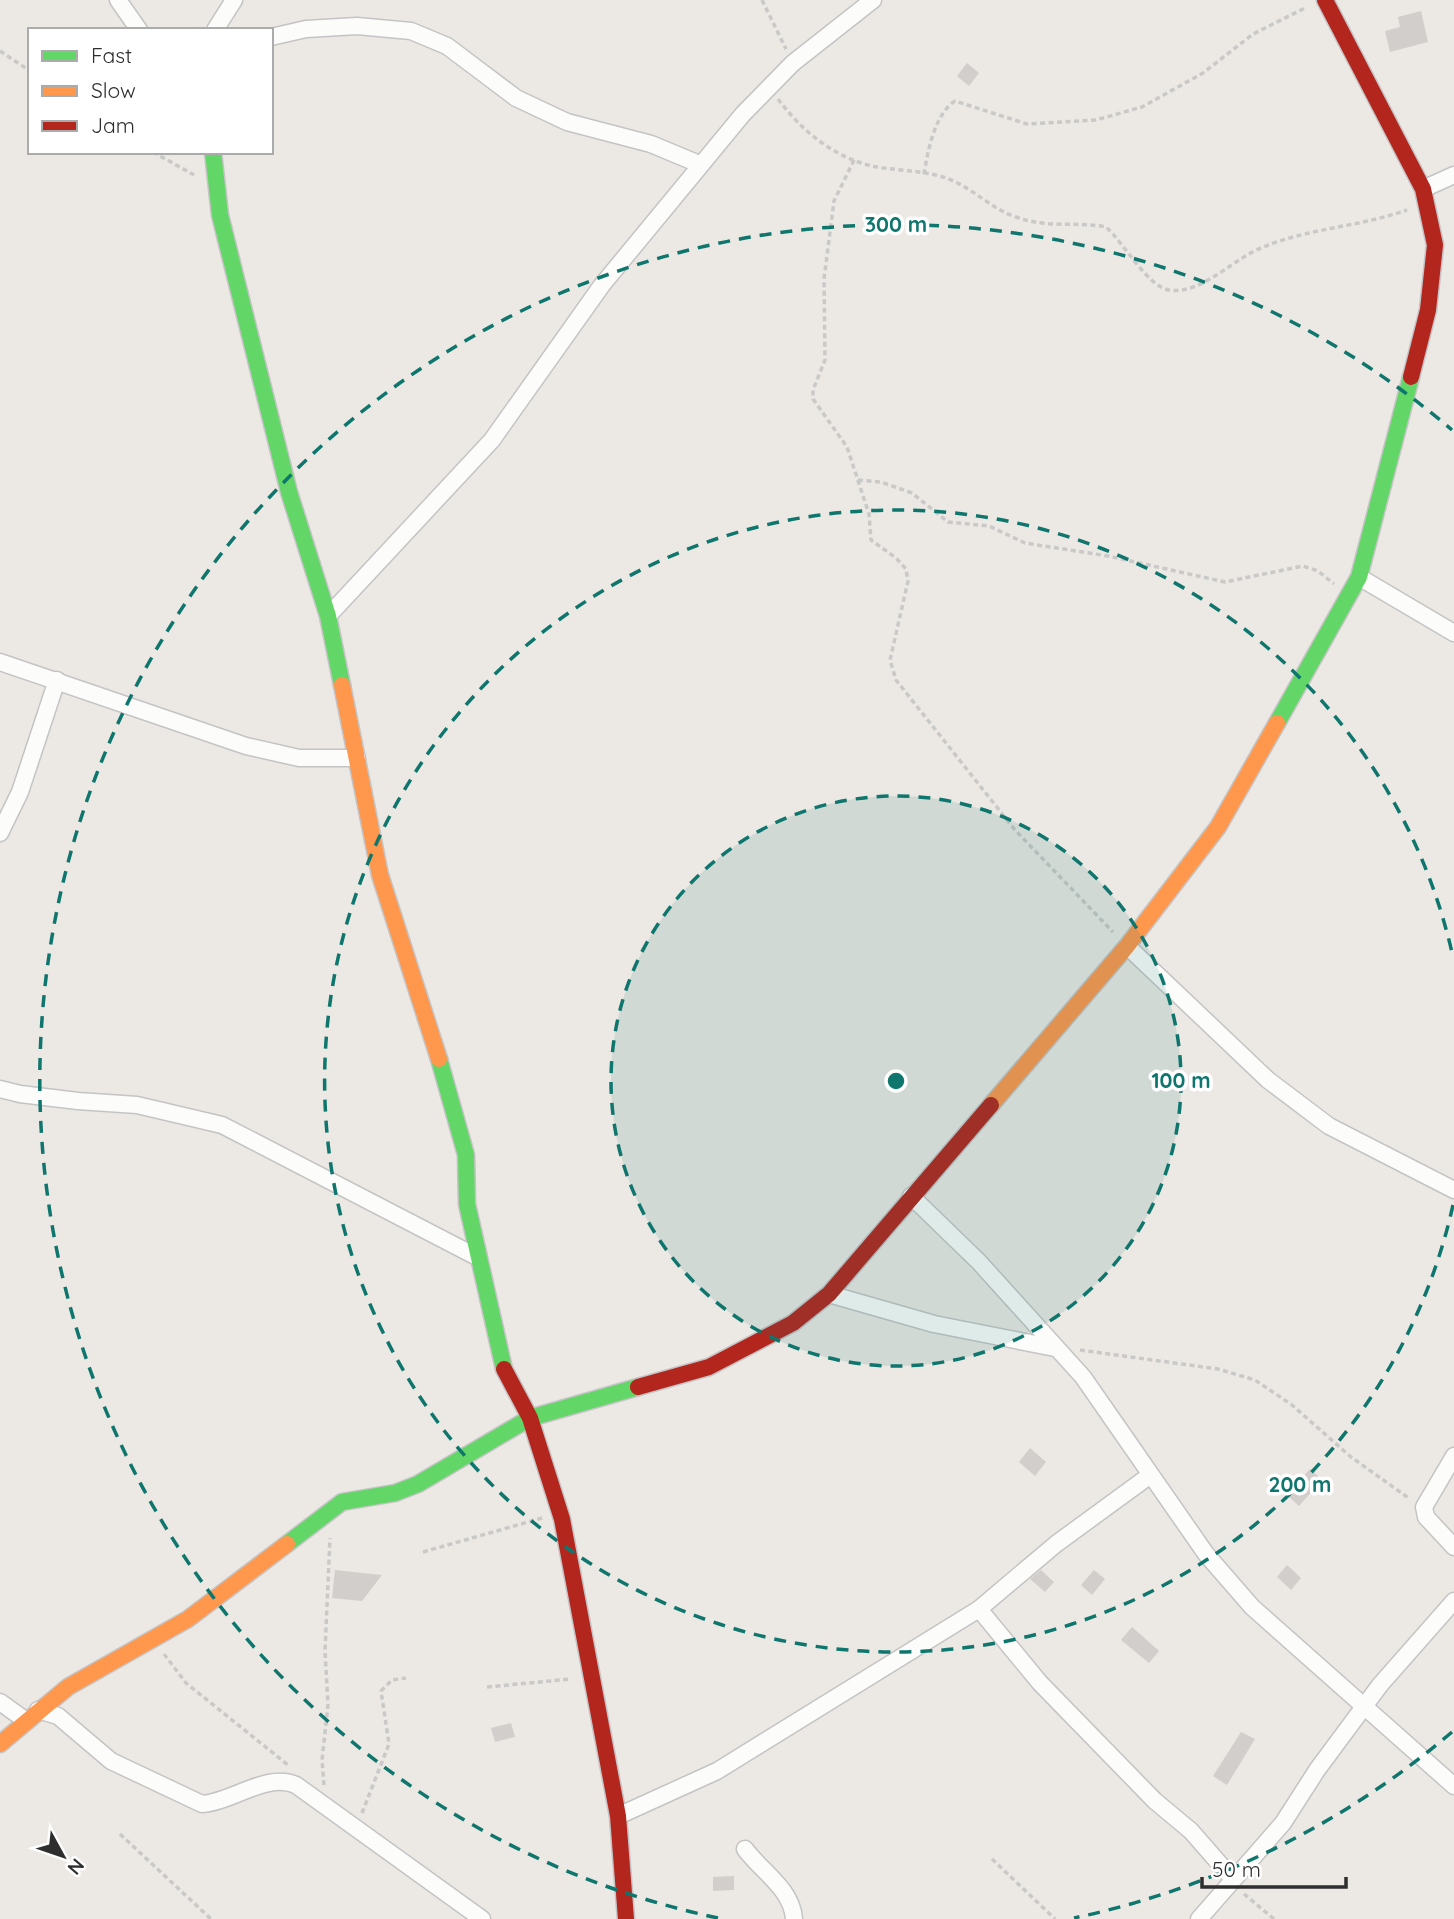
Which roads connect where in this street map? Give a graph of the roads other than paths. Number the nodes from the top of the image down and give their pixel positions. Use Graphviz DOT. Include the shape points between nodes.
graph roads {
  1 [pos="118,0"];
  2 [pos="234,0"];
  3 [pos="873,0"];
  4 [pos="1318,2"];
  5 [pos="138,28"];
  6 [pos="216,28"];
  7 [pos="273,37"];
  8 [pos="213,154"];
  9 [pos="699,164"];
  10 [pos="1454,175"];
  11 [pos="1424,196"];
  12 [pos="1359,577"];
  13 [pos="328,616"];
  14 [pos="1454,633"];
  15 [pos="0,662"];
  16 [pos="57,680"];
  17 [pos="357,758"];
  18 [pos="0,833"];
  19 [pos="1127,946"];
  20 [pos="0,1089"];
  21 [pos="1454,1190"];
  22 [pos="911,1196"];
  23 [pos="477,1257"];
  24 [pos="829,1294"];
  25 [pos="1055,1348"];
  26 [pos="530,1418"];
  27 [pos="1454,1457"];
  28 [pos="1149,1476"];
  29 [pos="1454,1548"];
  30 [pos="1454,1601"];
  31 [pos="979,1609"];
  32 [pos="0,1702"];
  33 [pos="1363,1708"];
  34 [pos="31,1715"];
  35 [pos="0,1744"];
  36 [pos="1454,1786"];
  37 [pos="618,1816"];
  38 [pos="745,1849"];
  39 [pos="1230,1881"];
  40 [pos="482,1919"];
  41 [pos="626,1919"];
  42 [pos="794,1919"];
  43 [pos="1199,1919"];
  1 -- 5 [label="street"];
  2 -- 6 [label="street"];
  3 -- 9 [label="street" via="793,63"];
  4 -- 11 [label="street"];
  7 -- 9 [label="street" via="357,26 411,31 447,46 501,88 567,122 651,144"];
  8 -- 13 [label="street" via="220,215 289,492"];
  9 -- 13 [label="street" via="602,285 492,440"];
  10 -- 11 [label="street"];
  11 -- 12 [label="street" via="1435,245 1428,310"];
  12 -- 14 [label="street"];
  12 -- 19 [label="street" via="1218,827"];
  13 -- 17 [label="street"];
  15 -- 16 [label="street"];
  16 -- 17 [label="street" via="246,746 299,758"];
  16 -- 18 [label="street" via="20,792"];
  17 -- 23 [label="street" via="380,875 435,1042 466,1155 467,1204"];
  19 -- 21 [label="street" via="1268,1080 1329,1126"];
  19 -- 22 [label="street"];
  20 -- 23 [label="street" via="137,1105 222,1125"];
  22 -- 24 [label="street"];
  22 -- 25 [label="street" via="979,1262"];
  23 -- 26 [label="street" via="505,1373"];
  24 -- 25 [label="street" via="934,1324"];
  24 -- 26 [label="street" via="793,1323 709,1367"];
  25 -- 28 [label="street" via="1083,1377"];
  26 -- 34 [label="street" via="418,1484 342,1502 237,1584 152,1641 87,1675"];
  26 -- 37 [label="street" via="561,1514"];
  27 -- 29 [label="street" via="1424,1507 1426,1517"];
  28 -- 31 [label="street" via="1056,1544"];
  28 -- 33 [label="street" via="1252,1607"];
  30 -- 33 [label="street"];
  31 -- 37 [label="street" via="717,1771"];
  31 -- 39 [label="street" via="1040,1683 1155,1801 1191,1831"];
  32 -- 34 [label="street"];
  33 -- 36 [label="street"];
  33 -- 39 [label="street" via="1283,1823"];
  34 -- 35 [label="street"];
  34 -- 40 [label="street" via="58,1716 111,1761 202,1804 285,1781 297,1786"];
  37 -- 41 [label="street"];
  38 -- 42 [label="street" via="790,1897"];
  39 -- 43 [label="street"];
}
